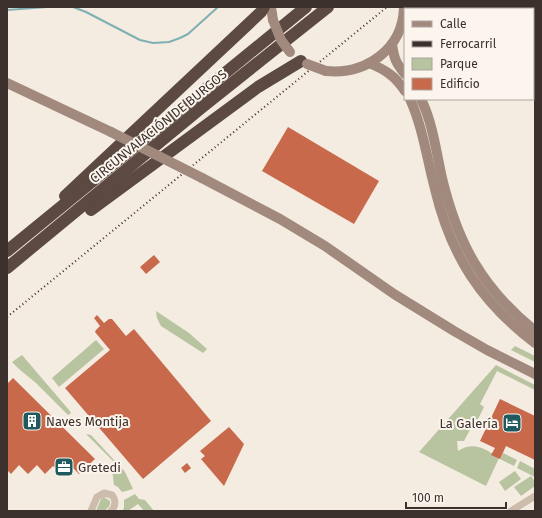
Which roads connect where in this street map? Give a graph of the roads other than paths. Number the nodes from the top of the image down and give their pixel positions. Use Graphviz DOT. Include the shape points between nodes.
graph roads {
  1 [pos="264,7"];
  2 [pos="271,7"];
  3 [pos="306,7"];
  4 [pos="328,7"];
  5 [pos="404,7"];
  6 [pos="392,44"];
  7 [pos="304,62"];
  8 [pos="369,63"];
  9 [pos="404,73"];
  10 [pos="7,83"];
  11 [pos="404,90"];
  12 [pos="410,100"];
  13 [pos="421,100"];
  14 [pos="7,251"];
  15 [pos="7,269"];
  16 [pos="535,331"];
  17 [pos="535,343"];
  18 [pos="535,374"];
  19 [pos="535,496"];
  20 [pos="91,511"];
  21 [pos="111,511"];
  22 [pos="511,511"];
  1 -- 14 [label="highway"];
  2 -- 7 [label="main road, bridge" via="277,34 290,52"];
  3 -- 14 [label="highway, CIRCUNVALACIÓN DE BURGOS"];
  4 -- 15 [label="highway, CIRCUNVALACIÓN DE BURGOS" via="201,108"];
  5 -- 6 [label="main road" via="402,24"];
  6 -- 8 [label="main road"];
  6 -- 9 [label="main road" via="394,57"];
  7 -- 8 [label="main road, bridge" via="336,72 349,71"];
  7 -- 15 [label="highway" via="258,88 36,252"];
  8 -- 11 [label="main road" via="384,69"];
  10 -- 18 [label="main road, bridge" via="111,132 280,218 454,331"];
  12 -- 17 [label="main road" via="424,140 443,220 458,255 486,298 508,321"];
  13 -- 16 [label="main road" via="430,123 448,202 461,237 490,287 508,308"];
  19 -- 22 [label="street"];
  20 -- 21 [label="street" via="97,497 104,493 112,495 115,499"];
}
